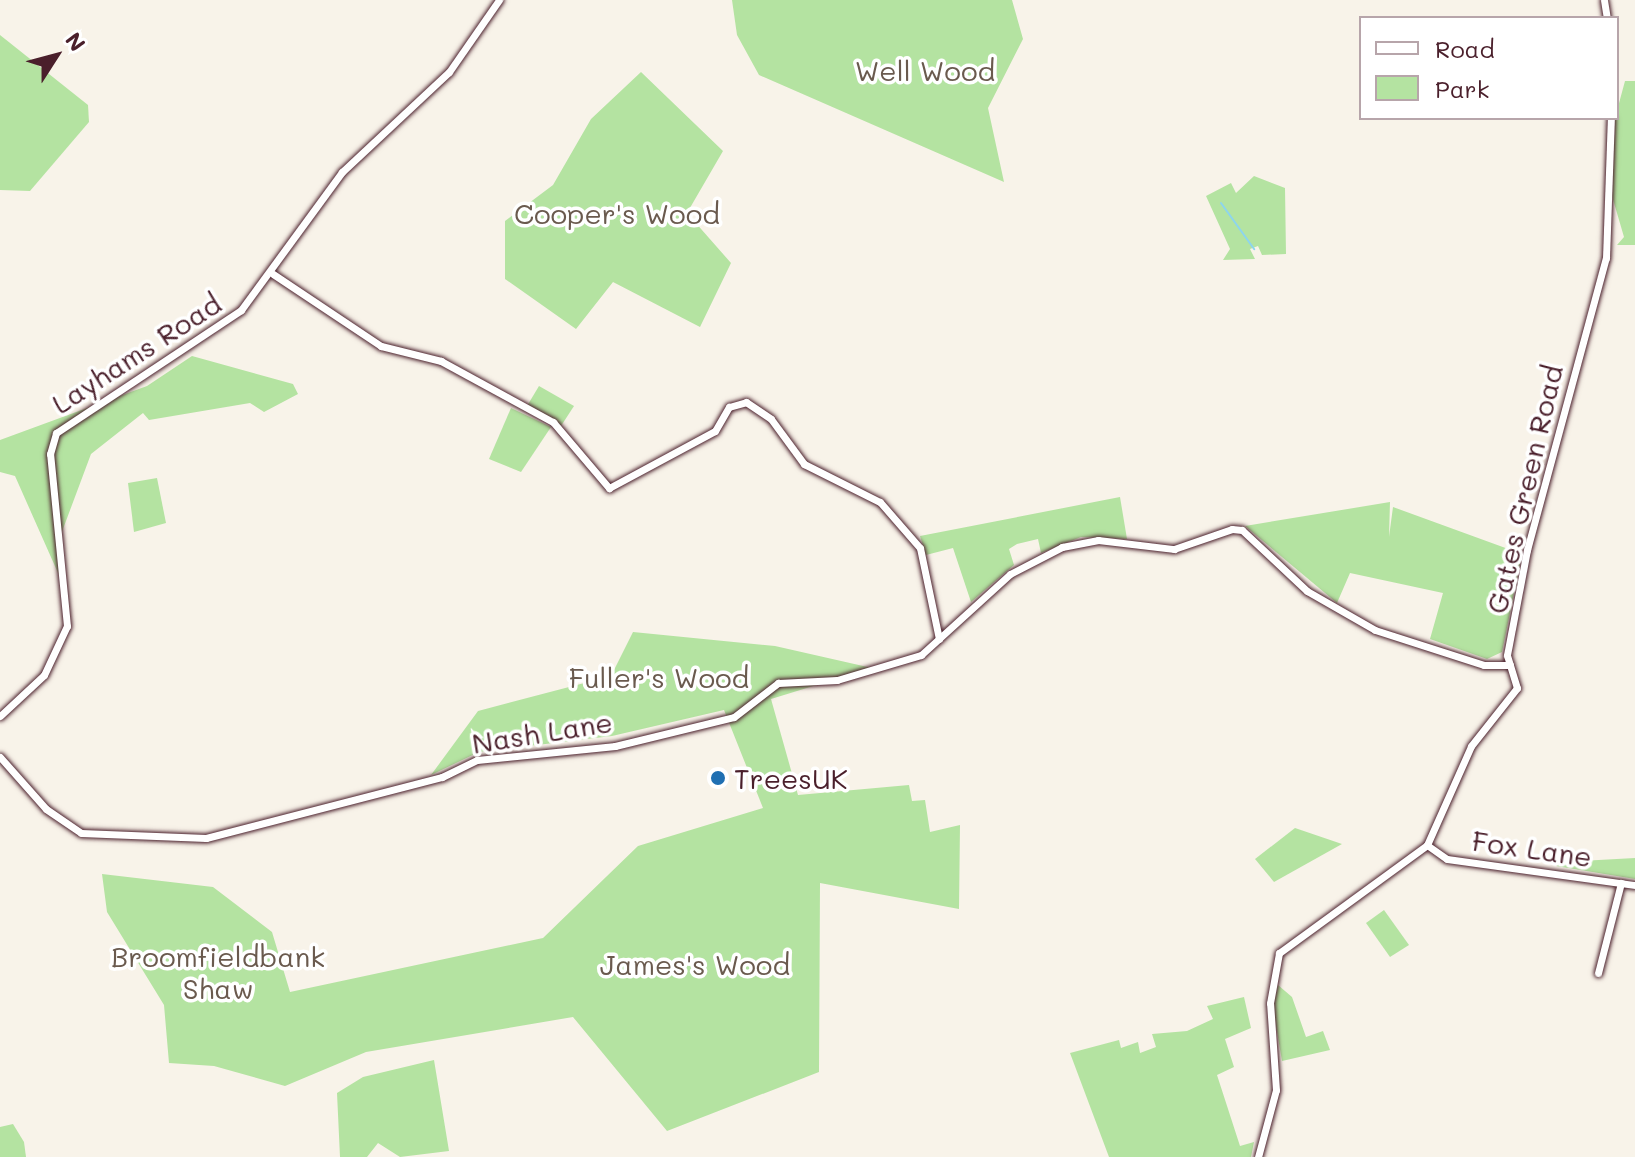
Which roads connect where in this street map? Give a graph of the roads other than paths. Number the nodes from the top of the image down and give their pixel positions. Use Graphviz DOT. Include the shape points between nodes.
graph roads {
  1 [pos="499,0"];
  2 [pos="1611,120"];
  3 [pos="273,274"];
  4 [pos="939,617"];
  5 [pos="957,622"];
  6 [pos="939,639"];
  7 [pos="1510,665"];
  8 [pos="0,716"];
  9 [pos="0,757"];
  10 [pos="1427,845"];
  11 [pos="1621,883"];
  12 [pos="1635,885"];
  13 [pos="1598,973"];
  14 [pos="1258,1157"];
  1 -- 3 [label="street, Layhams Road" via="454,68 342,172"];
  2 -- 7 [label="street, Gates Green Road" via="1606,258 1545,474"];
  3 -- 4 [label="street" via="381,346 441,361 553,422 609,488 715,431 729,407 746,402 771,419 804,464 888,511 920,548"];
  3 -- 8 [label="street, Layhams Road" via="215,331 56,433 50,454 66,630 44,675"];
  4 -- 5 [label="street"];
  4 -- 6 [label="street"];
  5 -- 6 [label="street, Nash Lane"];
  5 -- 7 [label="street, Nash Lane" via="1010,574 1062,547 1098,540 1174,549 1232,529 1242,530 1307,591 1365,626 1484,665"];
  6 -- 9 [label="street, Nash Lane" via="921,655 837,680 778,683 734,717 615,746 477,760 442,777 206,838 81,833 46,809"];
  7 -- 10 [label="street, Gates Green Road" via="1516,693 1471,746"];
  10 -- 11 [label="street, Fox Lane" via="1447,859"];
  10 -- 14 [label="street" via="1279,953 1270,1003 1276,1090"];
  11 -- 12 [label="street, Fox Lane"];
  11 -- 13 [label="street"];
}
